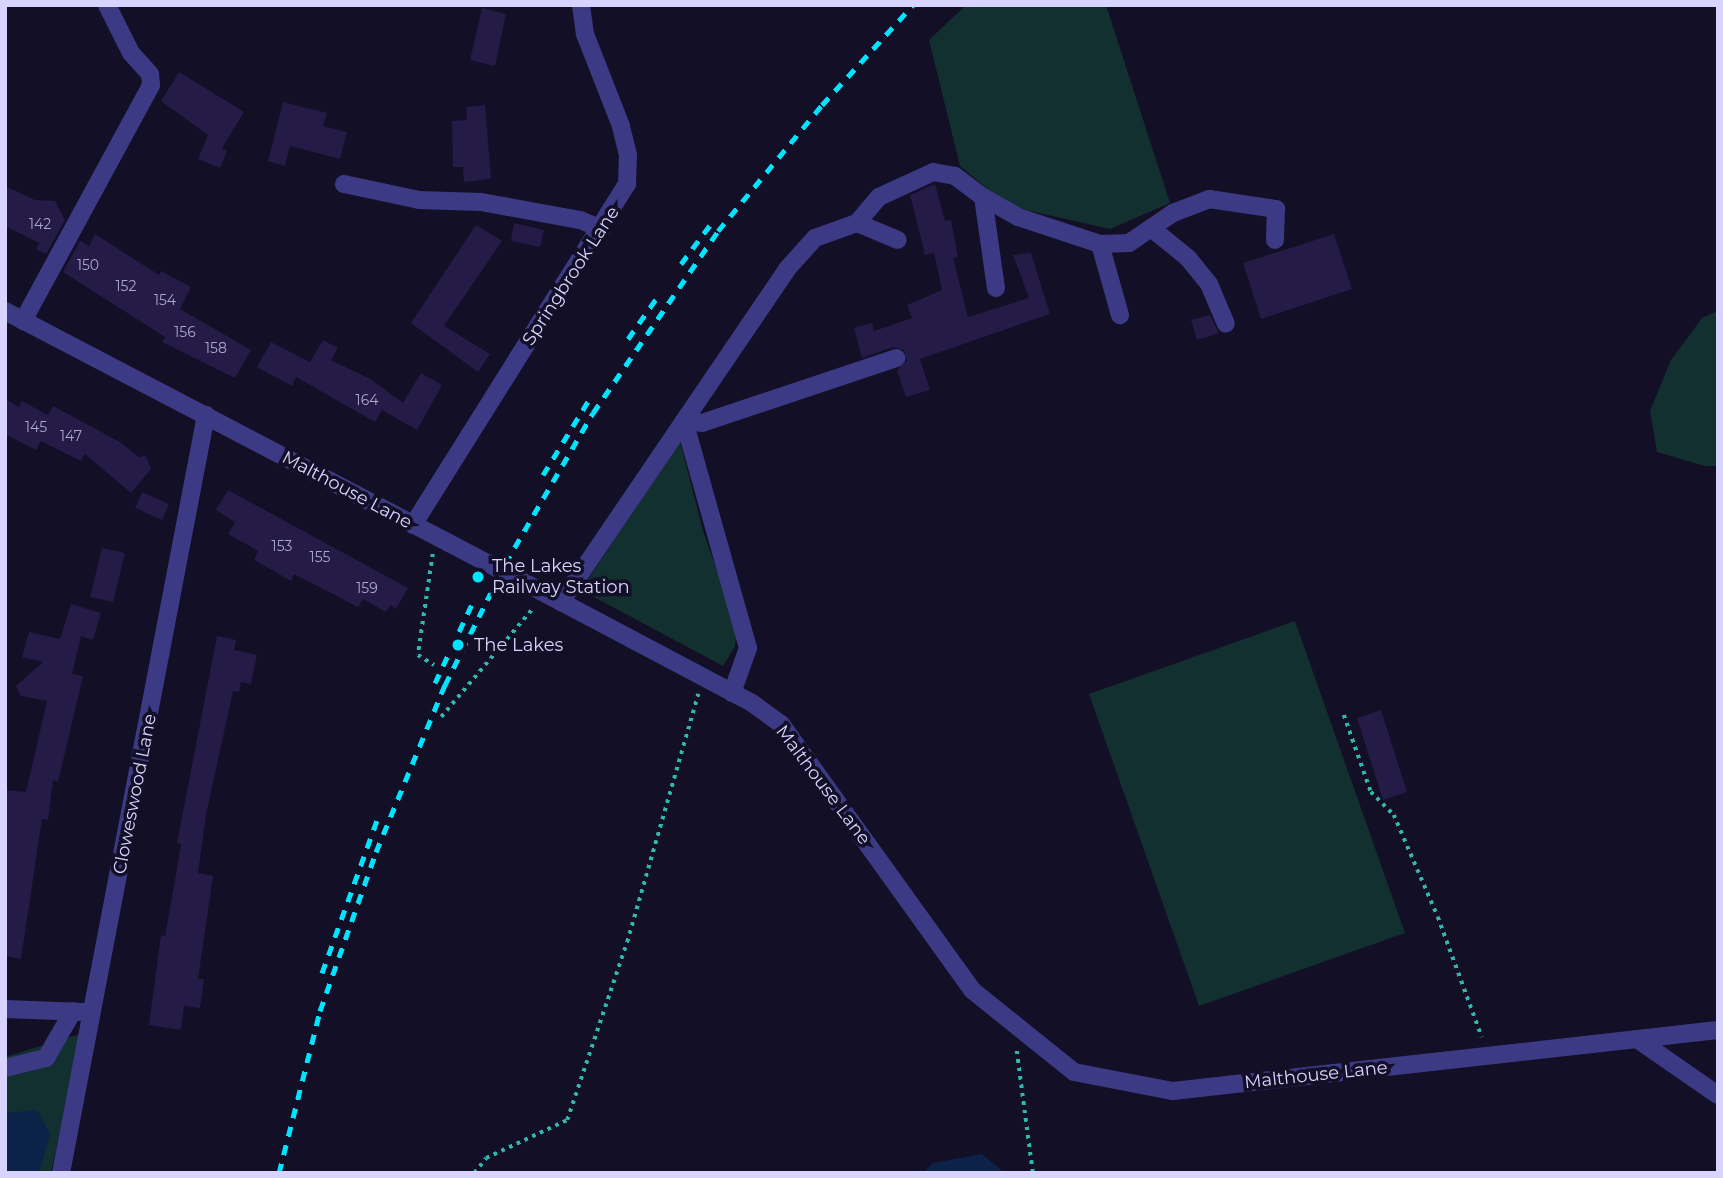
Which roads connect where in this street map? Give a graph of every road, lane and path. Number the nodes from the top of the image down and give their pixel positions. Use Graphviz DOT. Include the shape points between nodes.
graph roads {
  1 [pos="107,5"];
  2 [pos="581,5"];
  3 [pos="344,184"];
  4 [pos="983,197"];
  5 [pos="857,223"];
  6 [pos="1151,228"];
  7 [pos="601,229"];
  8 [pos="898,240"];
  9 [pos="1275,240"];
  10 [pos="1100,244"];
  11 [pos="996,288"];
  12 [pos="5,311"];
  13 [pos="1120,315"];
  14 [pos="23,321"];
  15 [pos="1226,324"];
  16 [pos="896,358"];
  17 [pos="206,415"];
  18 [pos="412,525"];
  19 [pos="441,546"];
  20 [pos="549,600"];
  21 [pos="434,665"];
  22 [pos="703,679"];
  23 [pos="733,692"];
  24 [pos="1344,715"];
  25 [pos="441,717"];
  26 [pos="5,1009"];
  27 [pos="73,1012"];
  28 [pos="94,1012"];
  29 [pos="1010,1025"];
  30 [pos="1718,1030"];
  31 [pos="1637,1039"];
  32 [pos="1488,1055"];
  33 [pos="5,1069"];
  34 [pos="1718,1095"];
  35 [pos="61,1173"];
  36 [pos="474,1173"];
  37 [pos="1033,1173"];
  1 -- 14 [label="street" via="131,53 150,74 151,85"];
  2 -- 7 [label="street, Springbrook Lane" via="585,34 628,155 627,184"];
  3 -- 7 [label="street" via="419,200 481,202 580,220"];
  4 -- 5 [label="street" via="955,177 933,172 879,197"];
  4 -- 10 [label="street" via="1018,217"];
  4 -- 11 [label="street"];
  5 -- 8 [label="street"];
  5 -- 20 [label="street" via="815,238 788,269"];
  6 -- 9 [label="street" via="1173,213 1209,199 1276,209"];
  6 -- 10 [label="street" via="1129,243"];
  6 -- 15 [label="street" via="1209,284"];
  7 -- 18 [label="street, Springbrook Lane"];
  10 -- 13 [label="street"];
  12 -- 14 [label="street, Malthouse Lane"];
  14 -- 17 [label="street, Malthouse Lane"];
  16 -- 23 [label="street" via="702,422 684,421 748,648"];
  17 -- 18 [label="street, Malthouse Lane"];
  17 -- 28 [label="street, Cloweswood Lane"];
  18 -- 19 [label="street, Malthouse Lane"];
  19 -- 20 [label="street, Malthouse Lane, bridge"];
  19 -- 21 [label="path" via="418,655"];
  20 -- 22 [label="street, Malthouse Lane"];
  20 -- 25 [label="path"];
  22 -- 23 [label="street, Malthouse Lane"];
  22 -- 36 [label="path" via="627,942 567,1120 486,1158"];
  23 -- 29 [label="street, Malthouse Lane" via="781,724 972,990"];
  24 -- 32 [label="path" via="1371,792 1394,816 1438,917"];
  26 -- 27 [label="street"];
  27 -- 28 [label="street"];
  27 -- 33 [label="street" via="46,1058"];
  28 -- 35 [label="street, Cloweswood Lane"];
  29 -- 32 [label="street, Malthouse Lane" via="1074,1072 1173,1091"];
  29 -- 37 [label="path" via="1022,1071"];
  30 -- 31 [label="street, Malthouse Lane"];
  31 -- 32 [label="street, Malthouse Lane"];
  31 -- 34 [label="street"];
}
